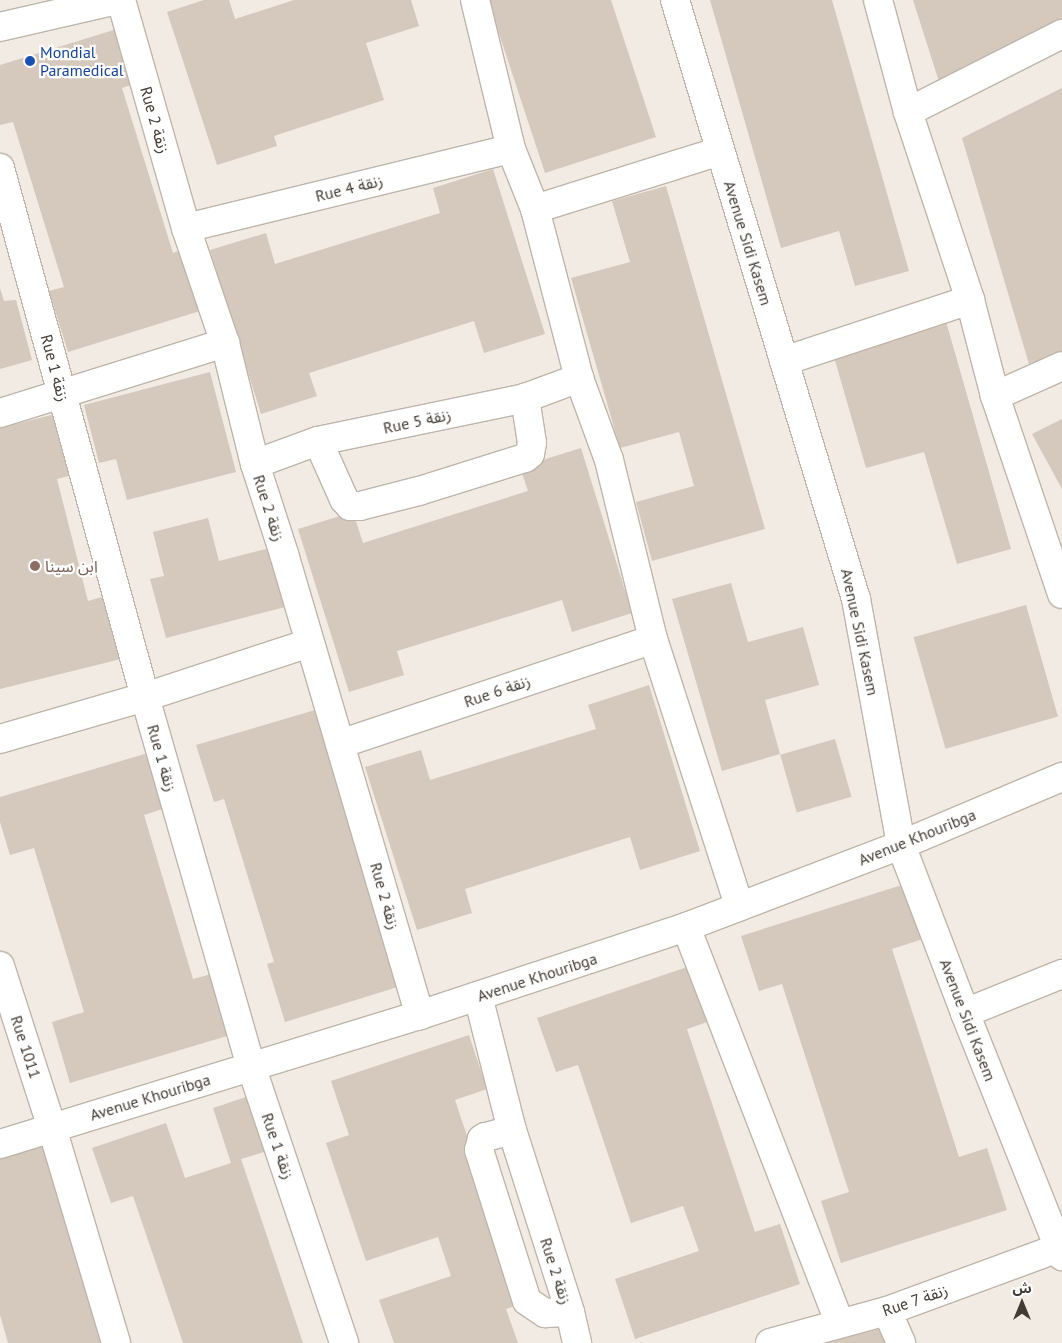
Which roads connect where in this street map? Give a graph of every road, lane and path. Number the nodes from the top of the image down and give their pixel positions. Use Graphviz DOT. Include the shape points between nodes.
graph roads {
  1 [pos="117,0"];
  2 [pos="122,0"];
  3 [pos="475,0"];
  4 [pos="675,0"];
  5 [pos="878,0"];
  6 [pos="0,27"];
  7 [pos="1062,34"];
  8 [pos="908,112"];
  9 [pos="511,149"];
  10 [pos="720,150"];
  11 [pos="0,168"];
  12 [pos="534,209"];
  13 [pos="186,228"];
  14 [pos="970,300"];
  15 [pos="225,343"];
  16 [pos="784,361"];
  17 [pos="1062,366"];
  18 [pos="579,378"];
  19 [pos="62,393"];
  20 [pos="995,396"];
  21 [pos="525,398"];
  22 [pos="0,413"];
  23 [pos="318,441"];
  24 [pos="255,464"];
  25 [pos="1061,587"];
  26 [pos="653,639"];
  27 [pos="309,643"];
  28 [pos="144,697"];
  29 [pos="0,739"];
  30 [pos="340,744"];
  31 [pos="1062,777"];
  32 [pos="901,844"];
  33 [pos="739,906"];
  34 [pos="686,927"];
  35 [pos="0,966"];
  36 [pos="1062,974"];
  37 [pos="478,996"];
  38 [pos="964,1013"];
  39 [pos="420,1015"];
  40 [pos="251,1066"];
  41 [pos="52,1128"];
  42 [pos="512,1130"];
  43 [pos="0,1144"];
  44 [pos="1060,1252"];
  45 [pos="887,1311"];
  46 [pos="570,1312"];
  47 [pos="839,1322"];
  48 [pos="116,1343"];
  49 [pos="344,1343"];
  50 [pos="577,1343"];
  51 [pos="770,1343"];
  52 [pos="901,1343"];
  1 -- 6 [label="street"];
  2 -- 13 [label="street, Rue 2 زنقة"];
  3 -- 9 [label="street"];
  4 -- 10 [label="street, Avenue Sidi Kasem"];
  5 -- 8 [label="street"];
  7 -- 8 [label="street"];
  8 -- 14 [label="street"];
  9 -- 12 [label="street"];
  9 -- 13 [label="street, Rue 4 زنقة"];
  10 -- 12 [label="street"];
  10 -- 16 [label="street, Avenue Sidi Kasem"];
  11 -- 19 [label="street, Rue 1 زنقة"];
  12 -- 18 [label="street"];
  13 -- 15 [label="street, Rue 2 زنقة"];
  14 -- 16 [label="street"];
  14 -- 20 [label="street"];
  15 -- 19 [label="street"];
  15 -- 24 [label="street, Rue 2 زنقة"];
  16 -- 32 [label="street, Avenue Sidi Kasem" via="856,599"];
  17 -- 20 [label="street"];
  18 -- 21 [label="street, Rue 5 زنقة"];
  18 -- 26 [label="street" via="608,460"];
  19 -- 22 [label="street"];
  19 -- 28 [label="street, Rue 1 زنقة"];
  20 -- 25 [label="street" via="1026,494"];
  21 -- 23 [label="street, Rue 5 زنقة"];
  21 -- 23 [label="street" via="532,443 530,454 525,458 419,492 360,506 350,506 344,499"];
  23 -- 24 [label="street, Rue 5 زنقة"];
  24 -- 27 [label="street, Rue 2 زنقة"];
  26 -- 30 [label="street, Rue 6 زنقة"];
  26 -- 33 [label="street"];
  27 -- 28 [label="street"];
  27 -- 30 [label="street, Rue 2 زنقة"];
  28 -- 29 [label="street"];
  28 -- 40 [label="street, Rue 1 زنقة"];
  30 -- 39 [label="street, Rue 2 زنقة"];
  31 -- 32 [label="street, Avenue Khouribga"];
  32 -- 33 [label="street, Avenue Khouribga"];
  32 -- 38 [label="street, Avenue Sidi Kasem"];
  33 -- 34 [label="street, Avenue Khouribga"];
  34 -- 37 [label="street, Avenue Khouribga"];
  34 -- 47 [label="street"];
  35 -- 41 [label="street, Rue 1011"];
  36 -- 38 [label="street"];
  37 -- 39 [label="street, Avenue Khouribga"];
  37 -- 42 [label="street, Rue 2 زنقة"];
  38 -- 44 [label="street, Avenue Sidi Kasem"];
  39 -- 40 [label="street, Avenue Khouribga"];
  40 -- 41 [label="street, Avenue Khouribga"];
  40 -- 49 [label="street, Rue 1 زنقة"];
  41 -- 43 [label="street, Avenue Khouribga"];
  41 -- 48 [label="street, Rue 1011"];
  42 -- 46 [label="street, Rue 2 زنقة"];
  42 -- 46 [label="street" via="482,1139 479,1150 527,1301 545,1313"];
  44 -- 45 [label="street, Rue 7 زنقة"];
  45 -- 47 [label="street, Rue 7 زنقة"];
  45 -- 52 [label="street"];
  46 -- 50 [label="street, Rue 2 زنقة"];
  47 -- 51 [label="street, Rue 7 زنقة"];
}
